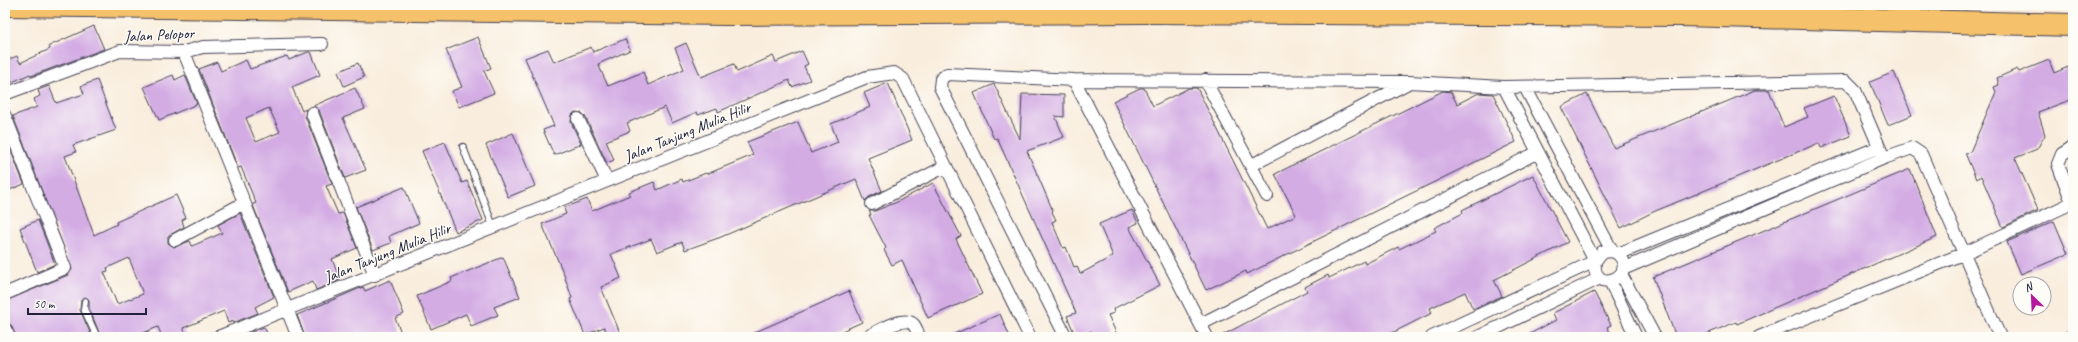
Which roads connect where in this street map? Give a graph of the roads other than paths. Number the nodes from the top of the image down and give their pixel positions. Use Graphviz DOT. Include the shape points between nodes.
graph roads {
  1 [pos="5,5"];
  2 [pos="2073,25"];
  3 [pos="322,44"];
  4 [pos="184,52"];
  5 [pos="1074,80"];
  6 [pos="1205,80"];
  7 [pos="1409,82"];
  8 [pos="1525,86"];
  9 [pos="1504,87"];
  10 [pos="5,94"];
  11 [pos="312,113"];
  12 [pos="5,116"];
  13 [pos="578,119"];
  14 [pos="463,147"];
  15 [pos="1879,147"];
  16 [pos="2073,147"];
  17 [pos="1538,152"];
  18 [pos="1884,158"];
  19 [pos="1252,165"];
  20 [pos="946,166"];
  21 [pos="606,180"];
  22 [pos="1267,196"];
  23 [pos="244,203"];
  24 [pos="872,204"];
  25 [pos="2073,204"];
  26 [pos="493,226"];
  27 [pos="176,240"];
  28 [pos="1615,252"];
  29 [pos="1965,253"];
  30 [pos="1595,261"];
  31 [pos="1622,271"];
  32 [pos="375,275"];
  33 [pos="1605,279"];
  34 [pos="5,294"];
  35 [pos="84,301"];
  36 [pos="287,310"];
  37 [pos="1201,324"];
  38 [pos="5,329"];
  39 [pos="2073,336"];
  40 [pos="9,337"];
  41 [pos="97,337"];
  42 [pos="218,337"];
  43 [pos="298,337"];
  44 [pos="867,337"];
  45 [pos="919,337"];
  46 [pos="1030,337"];
  47 [pos="1066,337"];
  48 [pos="1207,337"];
  49 [pos="1432,337"];
  50 [pos="1478,337"];
  51 [pos="1636,337"];
  52 [pos="1655,337"];
  53 [pos="1759,337"];
  54 [pos="2000,337"];
  55 [pos="2070,337"];
  1 -- 2 [label="highway" via="728,14 1680,14"];
  3 -- 4 [label="street, Jalan Pelopor" via="203,47"];
  4 -- 10 [label="street, Jalan Pelopor" via="120,51"];
  4 -- 23 [label="street"];
  5 -- 6 [label="street"];
  5 -- 37 [label="street"];
  5 -- 47 [label="street" via="950,73 940,81 940,87"];
  6 -- 7 [label="street"];
  6 -- 19 [label="street"];
  7 -- 9 [label="street"];
  7 -- 19 [label="street"];
  8 -- 9 [label="street"];
  8 -- 15 [label="street" via="1846,81 1854,90"];
  8 -- 28 [label="street"];
  9 -- 17 [label="street"];
  11 -- 32 [label="street"];
  12 -- 34 [label="street" via="65,268"];
  13 -- 21 [label="street"];
  14 -- 26 [label="lane"];
  15 -- 18 [label="street"];
  15 -- 28 [label="street"];
  16 -- 25 [label="street" via="2062,154 2058,164"];
  17 -- 30 [label="street"];
  17 -- 37 [label="street"];
  18 -- 29 [label="street" via="1908,148 1918,150"];
  18 -- 31 [label="street"];
  19 -- 22 [label="street"];
  20 -- 21 [label="street, Jalan Tanjung Mulia Hilir" via="903,79 894,73 867,76"];
  20 -- 24 [label="street"];
  20 -- 46 [label="street, Jalan Tanjung Mulia Hilir"];
  21 -- 26 [label="street, Jalan Tanjung Mulia Hilir"];
  23 -- 27 [label="street"];
  23 -- 36 [label="street"];
  25 -- 29 [label="street"];
  26 -- 32 [label="street, Jalan Tanjung Mulia Hilir"];
  28 -- 30 [label="street" via="1602,252"];
  28 -- 31 [label="street" via="1623,260"];
  29 -- 53 [label="street"];
  29 -- 54 [label="street"];
  30 -- 33 [label="street" via="1594,267"];
  30 -- 49 [label="street"];
  31 -- 33 [label="street"];
  31 -- 52 [label="street"];
  32 -- 36 [label="street, Jalan Tanjung Mulia Hilir"];
  33 -- 50 [label="street"];
  33 -- 51 [label="street"];
  35 -- 41 [label="lane" via="84,309"];
  36 -- 42 [label="street, Jalan Tanjung Mulia Hilir"];
  36 -- 43 [label="street"];
  37 -- 48 [label="street"];
  38 -- 40 [label="street"];
  39 -- 55 [label="street"];
  44 -- 45 [label="street" via="900,321 907,321 914,324"];
}
